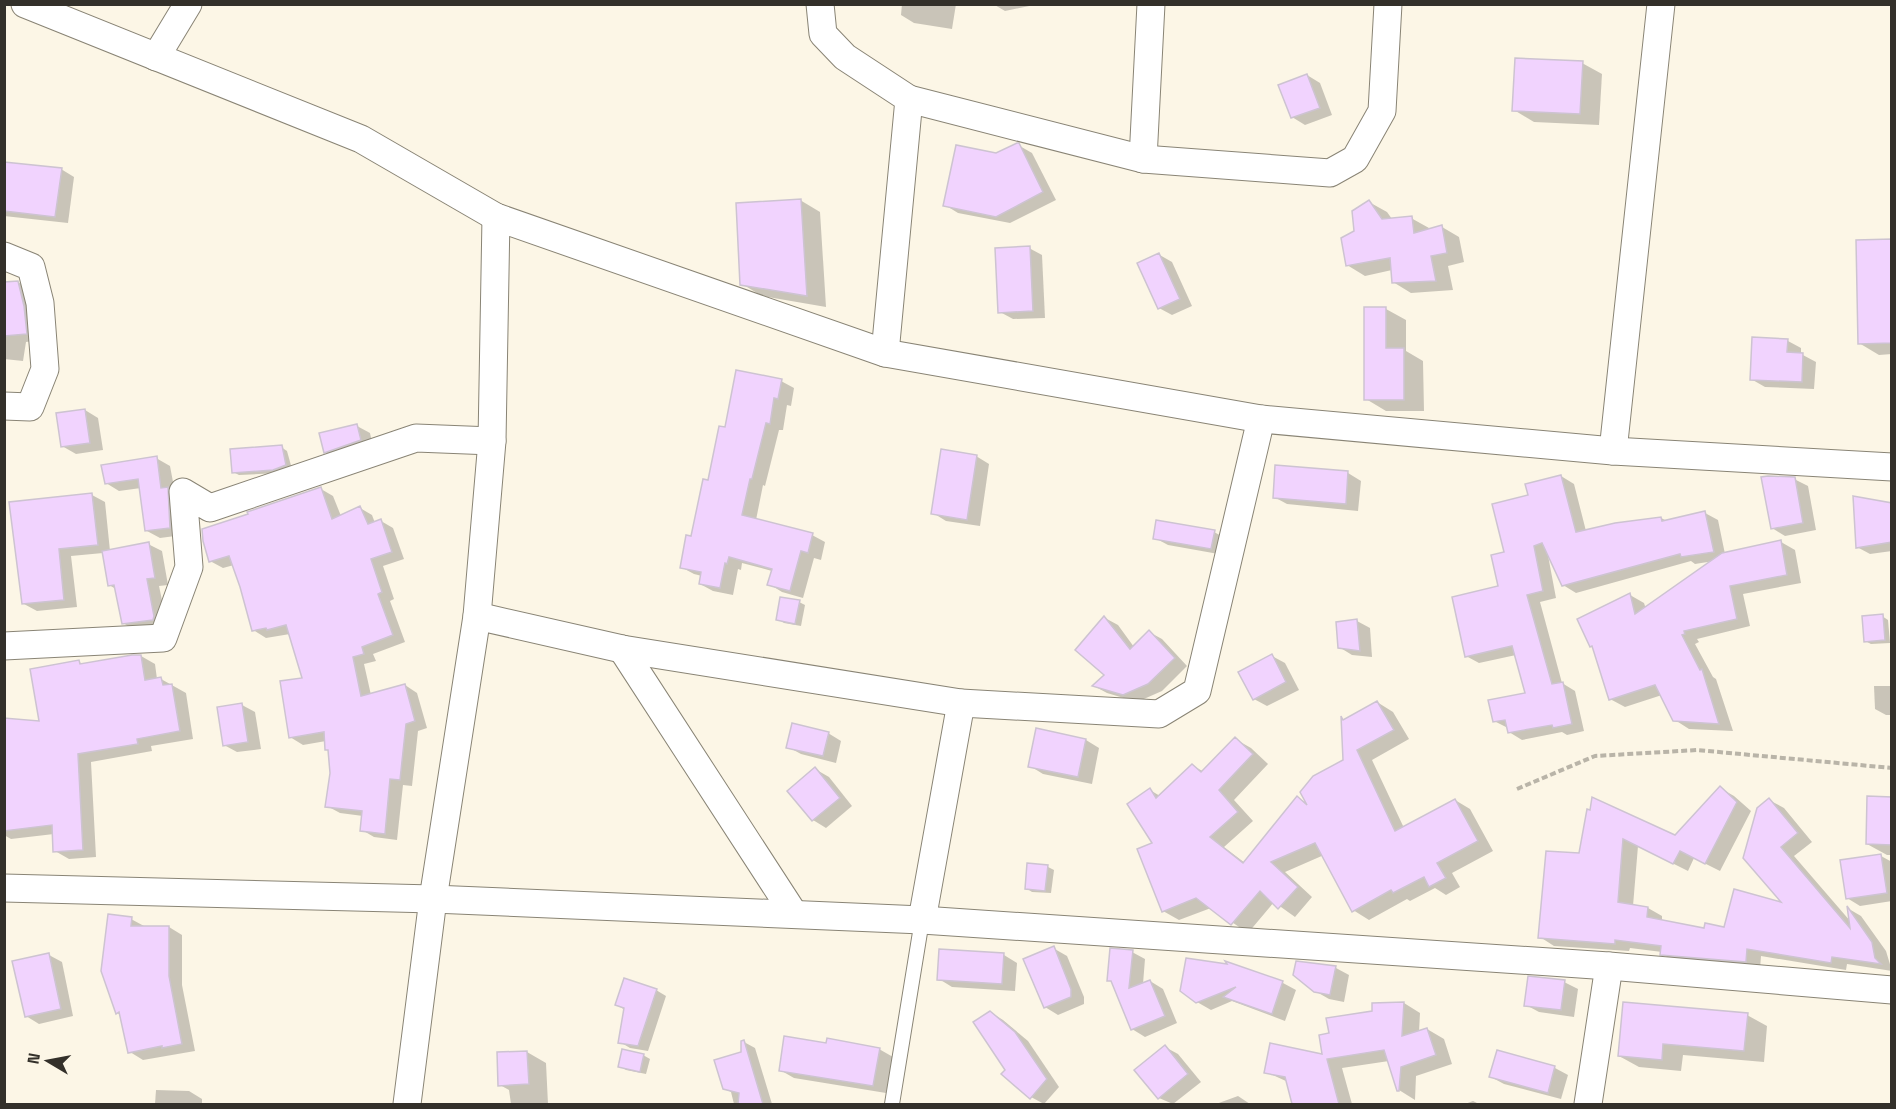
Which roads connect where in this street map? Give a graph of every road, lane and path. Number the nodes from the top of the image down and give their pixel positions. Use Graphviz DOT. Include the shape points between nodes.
graph roads {
  1 [pos="25,4"];
  2 [pos="189,4"];
  3 [pos="820,4"];
  4 [pos="1151,4"];
  5 [pos="1388,4"];
  6 [pos="1661,4"];
  7 [pos="156,57"];
  8 [pos="909,99"];
  9 [pos="1143,159"];
  10 [pos="496,217"];
  11 [pos="4,256"];
  12 [pos="885,353"];
  13 [pos="4,406"];
  14 [pos="1261,419"];
  15 [pos="492,441"];
  16 [pos="1613,451"];
  17 [pos="1892,467"];
  18 [pos="477,616"];
  19 [pos="4,646"];
  20 [pos="622,649"];
  21 [pos="961,703"];
  22 [pos="1892,768"];
  23 [pos="1517,789"];
  24 [pos="4,888"];
  25 [pos="433,899"];
  26 [pos="794,914"];
  27 [pos="922,920"];
  28 [pos="1609,966"];
  29 [pos="1892,990"];
  30 [pos="407,1104"];
  31 [pos="891,1104"];
  32 [pos="1588,1104"];
  1 -- 7 [label="street"];
  2 -- 7 [label="street"];
  3 -- 8 [label="street" via="823,34 845,57"];
  4 -- 9 [label="street"];
  5 -- 9 [label="street" via="1382,111 1355,159 1330,173"];
  6 -- 16 [label="street"];
  7 -- 10 [label="street" via="361,139"];
  8 -- 9 [label="street"];
  8 -- 12 [label="street"];
  10 -- 12 [label="street"];
  10 -- 15 [label="street"];
  11 -- 13 [label="street" via="31,267 40,303 45,369 30,407"];
  12 -- 14 [label="street"];
  14 -- 16 [label="street"];
  14 -- 21 [label="street" via="1197,691 1159,714"];
  15 -- 18 [label="street"];
  15 -- 19 [label="street" via="416,438 210,508 183,492 189,567 164,638"];
  16 -- 17 [label="street"];
  18 -- 20 [label="street"];
  18 -- 25 [label="street"];
  20 -- 21 [label="street"];
  20 -- 26 [label="street"];
  21 -- 27 [label="street"];
  22 -- 23 [label="path" via="1697,750 1595,756"];
  24 -- 25 [label="street"];
  25 -- 26 [label="street"];
  25 -- 30 [label="street"];
  26 -- 27 [label="street"];
  27 -- 28 [label="street"];
  27 -- 31 [label="lane"];
  28 -- 29 [label="street"];
  28 -- 32 [label="street"];
}
